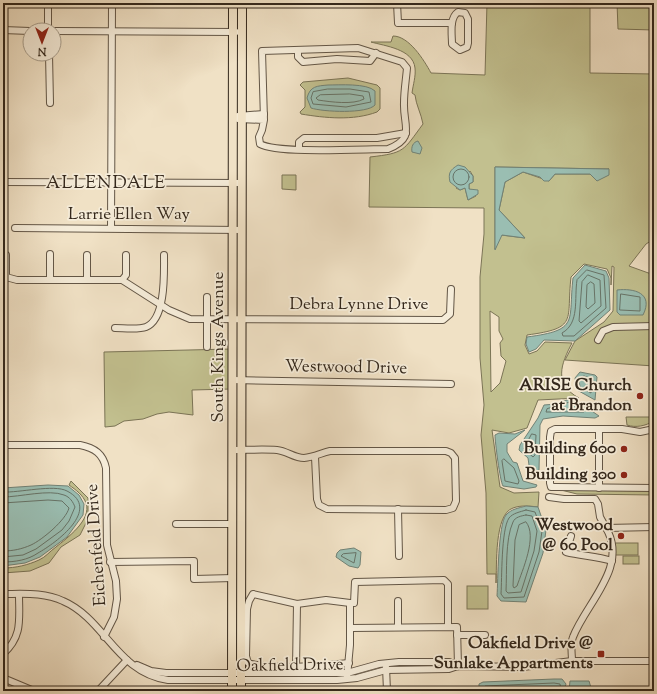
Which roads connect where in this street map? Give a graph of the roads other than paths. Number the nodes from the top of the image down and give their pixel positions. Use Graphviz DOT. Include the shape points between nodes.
graph roads {
  1 [pos="48,3"];
  2 [pos="112,3"];
  3 [pos="233,3"];
  4 [pos="242,3"];
  5 [pos="397,3"];
  6 [pos="48,22"];
  7 [pos="452,23"];
  8 [pos="3,30"];
  9 [pos="22,31"];
  10 [pos="62,31"];
  11 [pos="112,32"];
  12 [pos="233,32"];
  13 [pos="242,32"];
  14 [pos="298,50"];
  15 [pos="376,53"];
  16 [pos="49,62"];
  17 [pos="50,103"];
  18 [pos="239,117"];
  19 [pos="264,117"];
  20 [pos="406,133"];
  21 [pos="300,149"];
  22 [pos="3,182"];
  23 [pos="112,182"];
  24 [pos="238,183"];
  25 [pos="15,228"];
  26 [pos="111,228"];
  27 [pos="238,230"];
  28 [pos="50,254"];
  29 [pos="6,255"];
  30 [pos="87,255"];
  31 [pos="126,255"];
  32 [pos="164,255"];
  33 [pos="50,280"];
  34 [pos="87,280"];
  35 [pos="122,280"];
  36 [pos="451,289"];
  37 [pos="207,297"];
  38 [pos="161,304"];
  39 [pos="207,318"];
  40 [pos="237,319"];
  41 [pos="654,326"];
  42 [pos="115,328"];
  43 [pos="598,340"];
  44 [pos="207,347"];
  45 [pos="237,380"];
  46 [pos="451,384"];
  47 [pos="599,429"];
  48 [pos="654,429"];
  49 [pos="3,445"];
  50 [pos="237,450"];
  51 [pos="315,457"];
  52 [pos="600,488"];
  53 [pos="654,488"];
  54 [pos="549,497"];
  55 [pos="398,509"];
  56 [pos="176,524"];
  57 [pos="233,524"];
  58 [pos="654,527"];
  59 [pos="606,528"];
  60 [pos="570,536"];
  61 [pos="398,556"];
  62 [pos="612,561"];
  63 [pos="110,562"];
  64 [pos="233,578"];
  65 [pos="233,589"];
  66 [pos="3,594"];
  67 [pos="19,594"];
  68 [pos="398,601"];
  69 [pos="350,603"];
  70 [pos="297,604"];
  71 [pos="448,626"];
  72 [pos="398,627"];
  73 [pos="351,628"];
  74 [pos="457,635"];
  75 [pos="485,635"];
  76 [pos="104,637"];
  77 [pos="241,643"];
  78 [pos="3,654"];
  79 [pos="127,660"];
  80 [pos="572,661"];
  81 [pos="654,661"];
  82 [pos="349,663"];
  83 [pos="296,666"];
  84 [pos="386,666"];
  85 [pos="458,666"];
  86 [pos="296,673"];
  87 [pos="237,677"];
  88 [pos="347,677"];
  89 [pos="3,678"];
  90 [pos="34,691"];
  91 [pos="98,691"];
  92 [pos="232,691"];
  93 [pos="241,691"];
  94 [pos="386,691"];
  1 -- 6 [label="street"];
  2 -- 11 [label="street"];
  3 -- 12 [label="main road, South Kings Avenue"];
  4 -- 13 [label="main road, South Kings Avenue"];
  5 -- 7 [label="street" via="398,23"];
  7 -- 7 [label="street" via="452,44 457,49 464,49 468,43 467,16 458,12"];
  8 -- 9 [label="street"];
  10 -- 11 [label="street"];
  11 -- 12 [label="street"];
  11 -- 23 [label="street"];
  12 -- 13 [label="street"];
  12 -- 18 [label="main road, South Kings Avenue"];
  13 -- 18 [label="main road, South Kings Avenue"];
  14 -- 15 [label="street" via="358,48"];
  14 -- 15 [label="street" via="299,60 303,62 337,59 370,61"];
  14 -- 19 [label="street" via="262,51"];
  15 -- 20 [label="street" via="402,62 407,68 404,105"];
  16 -- 17 [label="street"];
  18 -- 19 [label="street"];
  18 -- 24 [label="main road, South Kings Avenue"];
  19 -- 21 [label="street" via="259,137 260,144 266,147"];
  20 -- 21 [label="street" via="398,145 388,149"];
  20 -- 21 [label="street" via="377,138 304,138 299,142"];
  22 -- 23 [label="street"];
  23 -- 24 [label="street"];
  23 -- 26 [label="street"];
  24 -- 27 [label="main road, South Kings Avenue"];
  25 -- 26 [label="street, Larrie Ellen Way"];
  26 -- 27 [label="street, Larrie Ellen Way"];
  27 -- 40 [label="main road, South Kings Avenue"];
  28 -- 33 [label="street"];
  29 -- 33 [label="street" via="6,277 17,280"];
  30 -- 34 [label="street"];
  31 -- 35 [label="street" via="126,275"];
  32 -- 38 [label="street"];
  33 -- 34 [label="street"];
  34 -- 35 [label="street"];
  35 -- 38 [label="street, Debra Lynne Drive"];
  36 -- 40 [label="street, Debra Lynne Drive" via="450,314 443,320"];
  37 -- 39 [label="street"];
  38 -- 39 [label="street, Debra Lynne Drive" via="180,316 190,319"];
  38 -- 42 [label="street" via="153,322 145,328"];
  39 -- 40 [label="street, Debra Lynne Drive"];
  39 -- 44 [label="street"];
  40 -- 45 [label="main road, South Kings Avenue"];
  41 -- 43 [label="street" via="613,327 603,331"];
  45 -- 46 [label="street, Westwood Drive"];
  45 -- 50 [label="main road, South Kings Avenue"];
  47 -- 48 [label="street" via="640,432"];
  47 -- 52 [label="street"];
  47 -- 52 [label="street" via="555,428 551,431 550,483 551,487"];
  49 -- 63 [label="street, Eichenfeld Drive" via="80,445 91,447 99,453 106,468 107,545"];
  50 -- 51 [label="street" via="278,450 294,457"];
  50 -- 57 [label="main road, South Kings Avenue"];
  50 -- 77 [label="main road, South Kings Avenue"];
  51 -- 55 [label="street" via="319,505 327,509"];
  51 -- 55 [label="street" via="321,452 330,451 451,453 455,458 456,501 453,508"];
  52 -- 53 [label="street"];
  54 -- 59 [label="street" via="595,499"];
  55 -- 61 [label="street"];
  56 -- 57 [label="street"];
  57 -- 64 [label="main road, South Kings Avenue"];
  58 -- 59 [label="street"];
  59 -- 62 [label="street" via="612,541"];
  60 -- 62 [label="street" via="566,552"];
  62 -- 80 [label="street" via="602,588 572,639"];
  63 -- 64 [label="street" via="194,561 194,578"];
  63 -- 76 [label="street, Eichenfeld Drive" via="116,580 117,599 112,622"];
  64 -- 65 [label="main road, South Kings Avenue"];
  65 -- 77 [label="main road" via="238,597"];
  65 -- 87 [label="main road, South Kings Avenue"];
  66 -- 67 [label="street, Oakfield Drive"];
  67 -- 76 [label="street, Oakfield Drive" via="45,595 66,602 78,609"];
  67 -- 78 [label="street" via="18,632 15,641"];
  68 -- 72 [label="street"];
  69 -- 70 [label="street" via="326,600"];
  69 -- 71 [label="street" via="354,603 355,582 444,580 448,584"];
  69 -- 73 [label="street"];
  70 -- 83 [label="street"];
  70 -- 83 [label="street" via="253,594 247,609 246,656 248,663 255,665"];
  71 -- 72 [label="street"];
  71 -- 74 [label="street" via="457,626"];
  72 -- 73 [label="street"];
  73 -- 82 [label="street"];
  74 -- 75 [label="street"];
  74 -- 85 [label="street"];
  76 -- 79 [label="street, Oakfield Drive"];
  77 -- 87 [label="main road, South Kings Avenue"];
  79 -- 87 [label="street, Oakfield Drive" via="142,672 164,679"];
  79 -- 91 [label="street"];
  80 -- 81 [label="street, Oakfield Drive"];
  80 -- 85 [label="street, Oakfield Drive" via="523,668"];
  82 -- 83 [label="street"];
  82 -- 88 [label="street"];
  83 -- 86 [label="street"];
  84 -- 85 [label="street, Oakfield Drive" via="449,662"];
  84 -- 88 [label="street, Oakfield Drive"];
  84 -- 94 [label="street"];
  86 -- 87 [label="street, Oakfield Drive"];
  86 -- 88 [label="street, Oakfield Drive"];
  87 -- 88 [label="street, Oakfield Drive"];
  87 -- 92 [label="main road, South Kings Avenue"];
  87 -- 93 [label="main road, South Kings Avenue"];
  89 -- 90 [label="street"];
}
